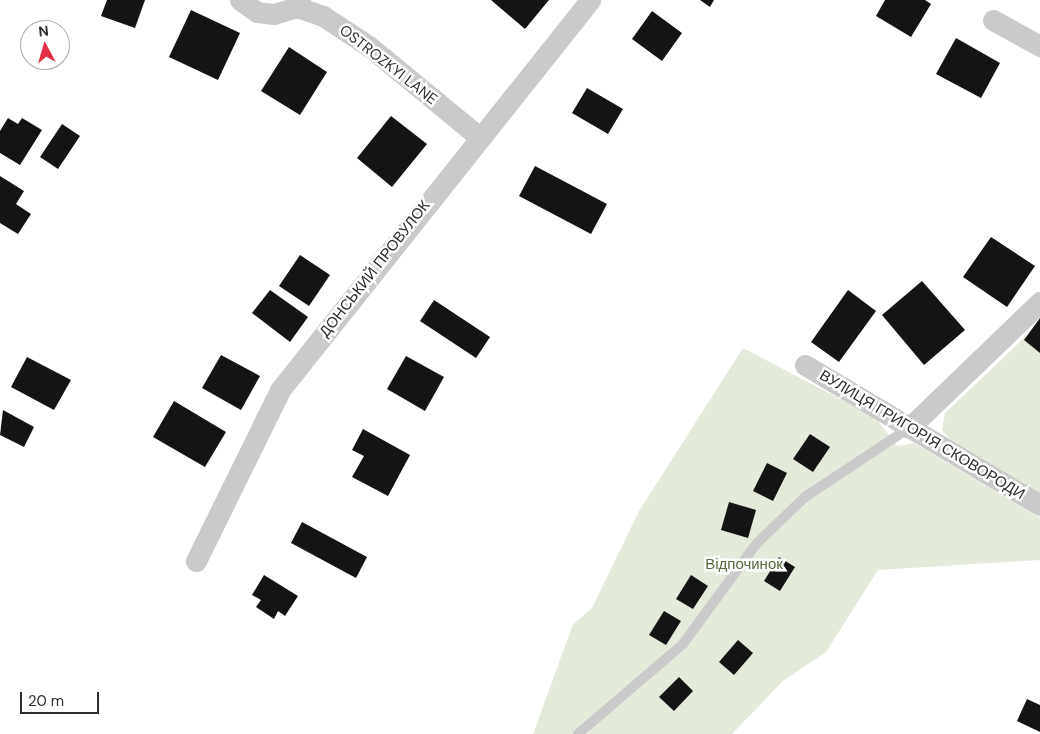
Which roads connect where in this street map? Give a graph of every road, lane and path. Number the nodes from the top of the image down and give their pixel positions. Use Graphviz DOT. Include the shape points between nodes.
graph roads {
  1 [pos="240,0"];
  2 [pos="590,0"];
  3 [pos="299,4"];
  4 [pos="993,20"];
  5 [pos="1040,46"];
  6 [pos="479,137"];
  7 [pos="1040,302"];
  8 [pos="805,365"];
  9 [pos="909,428"];
  10 [pos="1040,505"];
  11 [pos="196,561"];
  12 [pos="578,734"];
  1 -- 3 [label="street" via="257,12 274,14"];
  2 -- 6 [label="street, ДОНСЬКИЙ ПРОВУЛОК"];
  3 -- 6 [label="street, OSTROZKYI LANE" via="370,47"];
  4 -- 5 [label="street"];
  6 -- 11 [label="street, ДОНСЬКИЙ ПРОВУЛОК" via="280,390"];
  7 -- 9 [label="street"];
  8 -- 9 [label="street, ВУЛИЦЯ ГРИГОРІЯ СКОВОРОДИ"];
  9 -- 10 [label="street, ВУЛИЦЯ ГРИГОРІЯ СКОВОРОДИ"];
  9 -- 12 [label="lane" via="805,497 756,543 683,644"];
}
